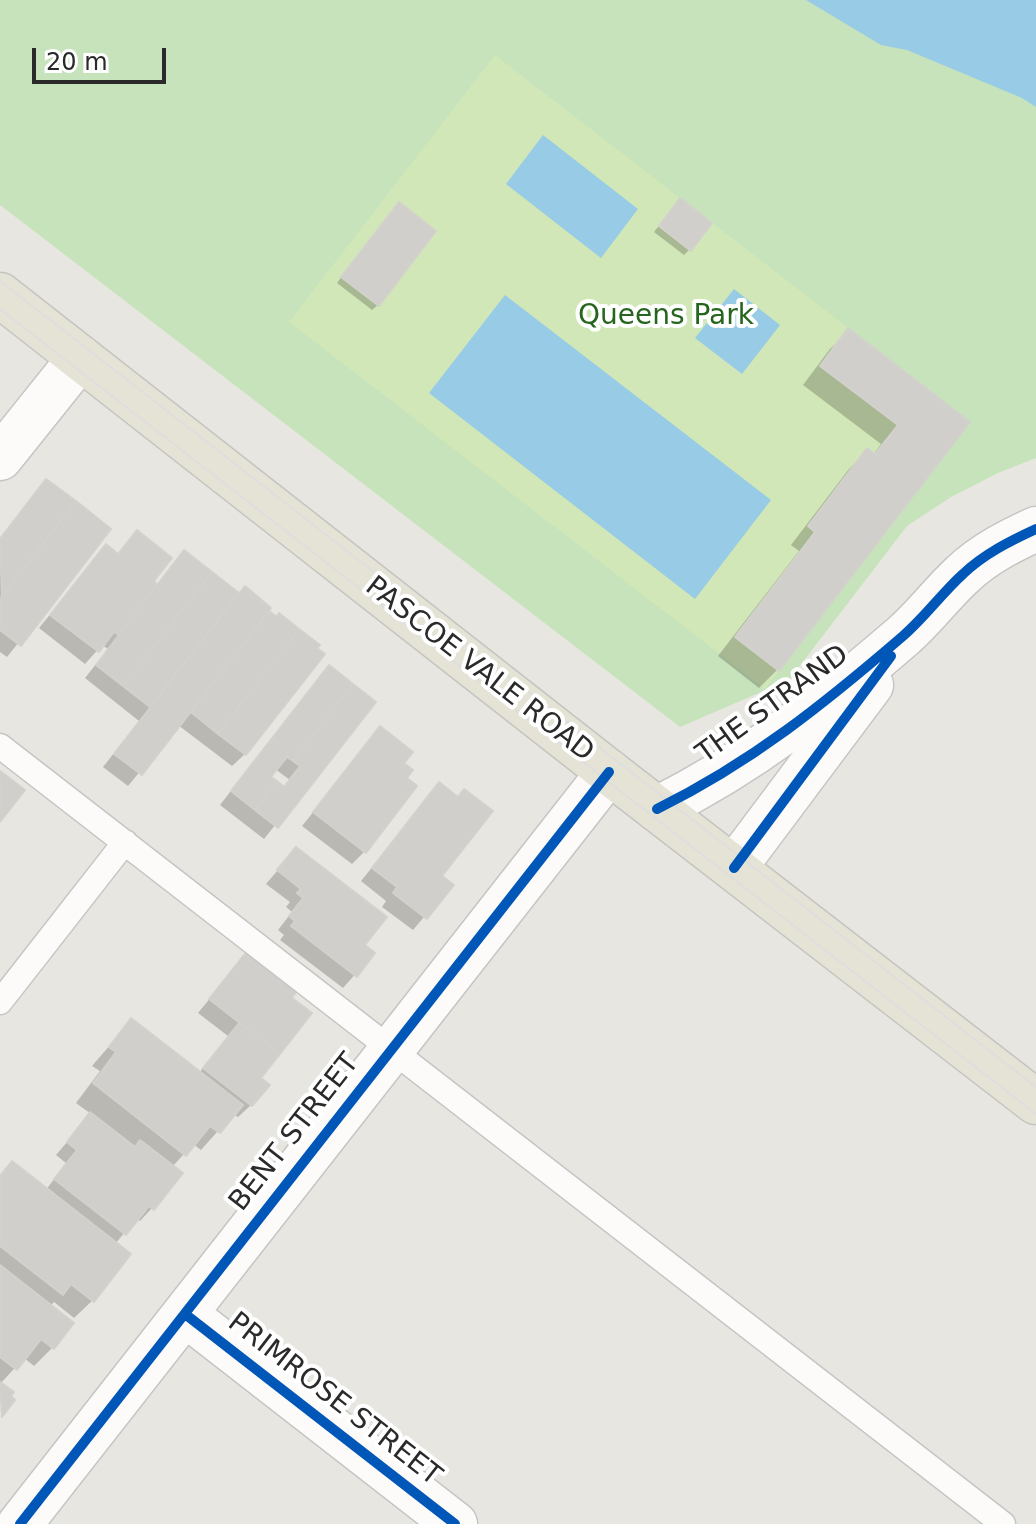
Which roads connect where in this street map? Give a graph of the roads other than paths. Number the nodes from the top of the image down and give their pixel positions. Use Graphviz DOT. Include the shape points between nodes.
graph roads {
  1 [pos="0,295"];
  2 [pos="80,358"];
  3 [pos="0,458"];
  4 [pos="1036,529"];
  5 [pos="909,630"];
  6 [pos="0,746"];
  7 [pos="609,772"];
  8 [pos="657,809"];
  9 [pos="125,842"];
  10 [pos="734,868"];
  11 [pos="0,1002"];
  12 [pos="391,1050"];
  13 [pos="1036,1102"];
  14 [pos="185,1314"];
  15 [pos="20,1524"];
  16 [pos="455,1524"];
  17 [pos="1003,1524"];
  1 -- 2 [label="main road, PASCOE VALE ROAD"];
  2 -- 3 [label="street"];
  2 -- 7 [label="main road, PASCOE VALE ROAD"];
  4 -- 5 [label="street, THE STRAND" via="964,572"];
  5 -- 8 [label="street, THE STRAND" via="767,746"];
  5 -- 10 [label="street, THE STRAND"];
  6 -- 9 [label="lane"];
  7 -- 8 [label="main road, PASCOE VALE ROAD"];
  7 -- 12 [label="street, BENT STREET"];
  8 -- 10 [label="main road, PASCOE VALE ROAD"];
  9 -- 11 [label="lane"];
  9 -- 12 [label="lane"];
  10 -- 13 [label="main road, PASCOE VALE ROAD"];
  12 -- 14 [label="street, BENT STREET"];
  12 -- 17 [label="lane"];
  14 -- 15 [label="street, BENT STREET"];
  14 -- 16 [label="street, PRIMROSE STREET"];
}
